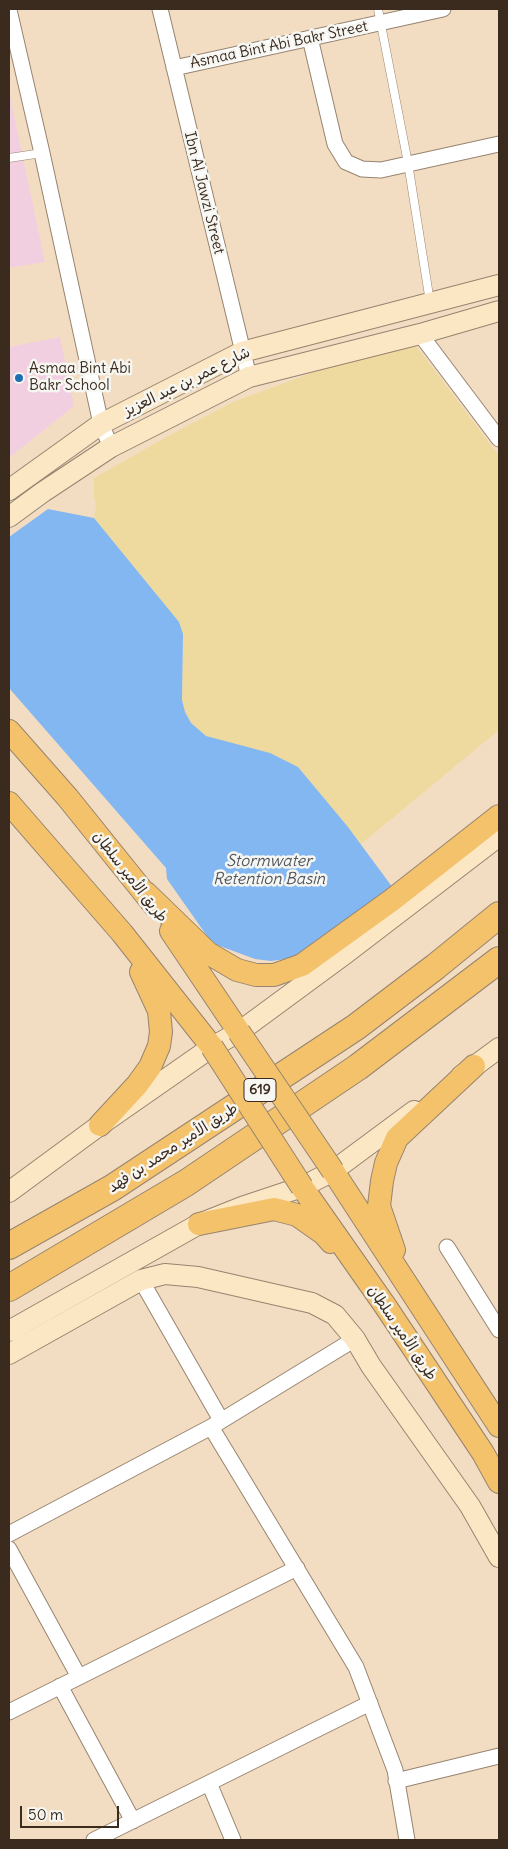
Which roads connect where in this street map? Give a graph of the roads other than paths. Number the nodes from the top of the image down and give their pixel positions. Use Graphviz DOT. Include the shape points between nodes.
graph roads {
  1 [pos="160,9"];
  2 [pos="443,9"];
  3 [pos="9,10"];
  4 [pos="379,16"];
  5 [pos="310,38"];
  6 [pos="174,68"];
  7 [pos="499,144"];
  8 [pos="42,153"];
  9 [pos="9,158"];
  10 [pos="408,164"];
  11 [pos="497,285"];
  12 [pos="430,303"];
  13 [pos="499,311"];
  14 [pos="420,334"];
  15 [pos="242,352"];
  16 [pos="249,377"];
  17 [pos="101,424"];
  18 [pos="499,439"];
  19 [pos="110,447"];
  20 [pos="9,490"];
  21 [pos="9,517"];
  22 [pos="9,731"];
  23 [pos="9,803"];
  24 [pos="499,816"];
  25 [pos="499,836"];
  26 [pos="146,893"];
  27 [pos="499,915"];
  28 [pos="122,933"];
  29 [pos="499,960"];
  30 [pos="239,1032"];
  31 [pos="212,1047"];
  32 [pos="499,1048"];
  33 [pos="474,1066"];
  34 [pos="100,1125"];
  35 [pos="333,1171"];
  36 [pos="302,1187"];
  37 [pos="9,1192"];
  38 [pos="199,1224"];
  39 [pos="9,1246"];
  40 [pos="447,1247"];
  41 [pos="141,1280"];
  42 [pos="9,1288"];
  43 [pos="386,1308"];
  44 [pos="424,1312"];
  45 [pos="9,1330"];
  46 [pos="499,1330"];
  47 [pos="355,1339"];
  48 [pos="9,1354"];
  49 [pos="216,1423"];
  50 [pos="499,1426"];
  51 [pos="499,1482"];
  52 [pos="9,1534"];
  53 [pos="9,1549"];
  54 [pos="499,1557"];
  55 [pos="296,1568"];
  56 [pos="79,1677"];
  57 [pos="60,1686"];
  58 [pos="370,1703"];
  59 [pos="9,1712"];
  60 [pos="499,1756"];
  61 [pos="396,1781"];
  62 [pos="209,1783"];
  63 [pos="133,1821"];
  64 [pos="94,1840"];
  65 [pos="233,1840"];
  66 [pos="407,1840"];
  1 -- 6 [label="street, Ibn Al Jawzi Street"];
  2 -- 4 [label="street, Asmaa Bint Abi Bakr Street"];
  3 -- 8 [label="street"];
  4 -- 5 [label="street, Asmaa Bint Abi Bakr Street"];
  4 -- 10 [label="lane"];
  5 -- 6 [label="street, Asmaa Bint Abi Bakr Street"];
  5 -- 10 [label="street" via="335,144 346,162 362,169 381,170"];
  6 -- 15 [label="street, Ibn Al Jawzi Street"];
  7 -- 10 [label="street"];
  8 -- 9 [label="lane"];
  8 -- 17 [label="street"];
  10 -- 12 [label="lane"];
  11 -- 12 [label="street, شارع عمر بن عبد العزيز"];
  11 -- 13 [label="street"];
  12 -- 15 [label="street, شارع عمر بن عبد العزيز"];
  13 -- 14 [label="street"];
  14 -- 16 [label="street"];
  14 -- 18 [label="street"];
  15 -- 16 [label="street, Ibn Al Jawzi Street"];
  15 -- 17 [label="street, شارع عمر بن عبد العزيز"];
  16 -- 19 [label="street"];
  17 -- 19 [label="street"];
  17 -- 20 [label="street, شارع عمر بن عبد العزيز"];
  19 -- 21 [label="street"];
  22 -- 26 [label="main road, طريق الأمير سلطان"];
  23 -- 28 [label="main road"];
  24 -- 26 [label="main road" via="302,965 274,975 237,970 208,953"];
  25 -- 30 [label="street"];
  26 -- 30 [label="main road, طريق الأمير سلطان"];
  27 -- 39 [label="highway, طريق الأمير محمد بن فهد / 619" via="356,1027 112,1188"];
  28 -- 31 [label="main road"];
  28 -- 34 [label="main road" via="159,1011 162,1032 150,1067 138,1085"];
  29 -- 42 [label="highway, 619" via="358,1067 194,1177"];
  30 -- 31 [label="street"];
  30 -- 35 [label="main road, طريق الأمير سلطان, bridge"];
  31 -- 34 [label="street"];
  31 -- 36 [label="main road, طريق الأمير سلطان, bridge"];
  32 -- 33 [label="street"];
  33 -- 35 [label="street"];
  33 -- 44 [label="main road" via="397,1138 382,1181 379,1206 384,1223"];
  34 -- 37 [label="street"];
  35 -- 36 [label="street"];
  35 -- 44 [label="main road, طريق الأمير سلطان"];
  36 -- 38 [label="street"];
  36 -- 43 [label="main road, طريق الأمير سلطان"];
  38 -- 43 [label="main road" via="274,1210 297,1215 324,1234"];
  38 -- 45 [label="street"];
  40 -- 46 [label="street"];
  41 -- 47 [label="street" via="165,1274 198,1277 312,1303 335,1315"];
  41 -- 48 [label="street"];
  41 -- 49 [label="street"];
  43 -- 51 [label="main road, طريق الأمير سلطان"];
  44 -- 50 [label="main road, طريق الأمير سلطان"];
  47 -- 49 [label="street"];
  47 -- 54 [label="street" via="470,1506"];
  49 -- 52 [label="street"];
  49 -- 55 [label="street"];
  53 -- 56 [label="street"];
  55 -- 56 [label="street"];
  55 -- 58 [label="street" via="356,1667"];
  56 -- 57 [label="street"];
  57 -- 59 [label="street"];
  57 -- 63 [label="street"];
  58 -- 61 [label="street" via="395,1770"];
  58 -- 62 [label="street"];
  60 -- 61 [label="street"];
  61 -- 66 [label="street"];
  62 -- 63 [label="street"];
  62 -- 65 [label="street"];
  63 -- 64 [label="street"];
}
